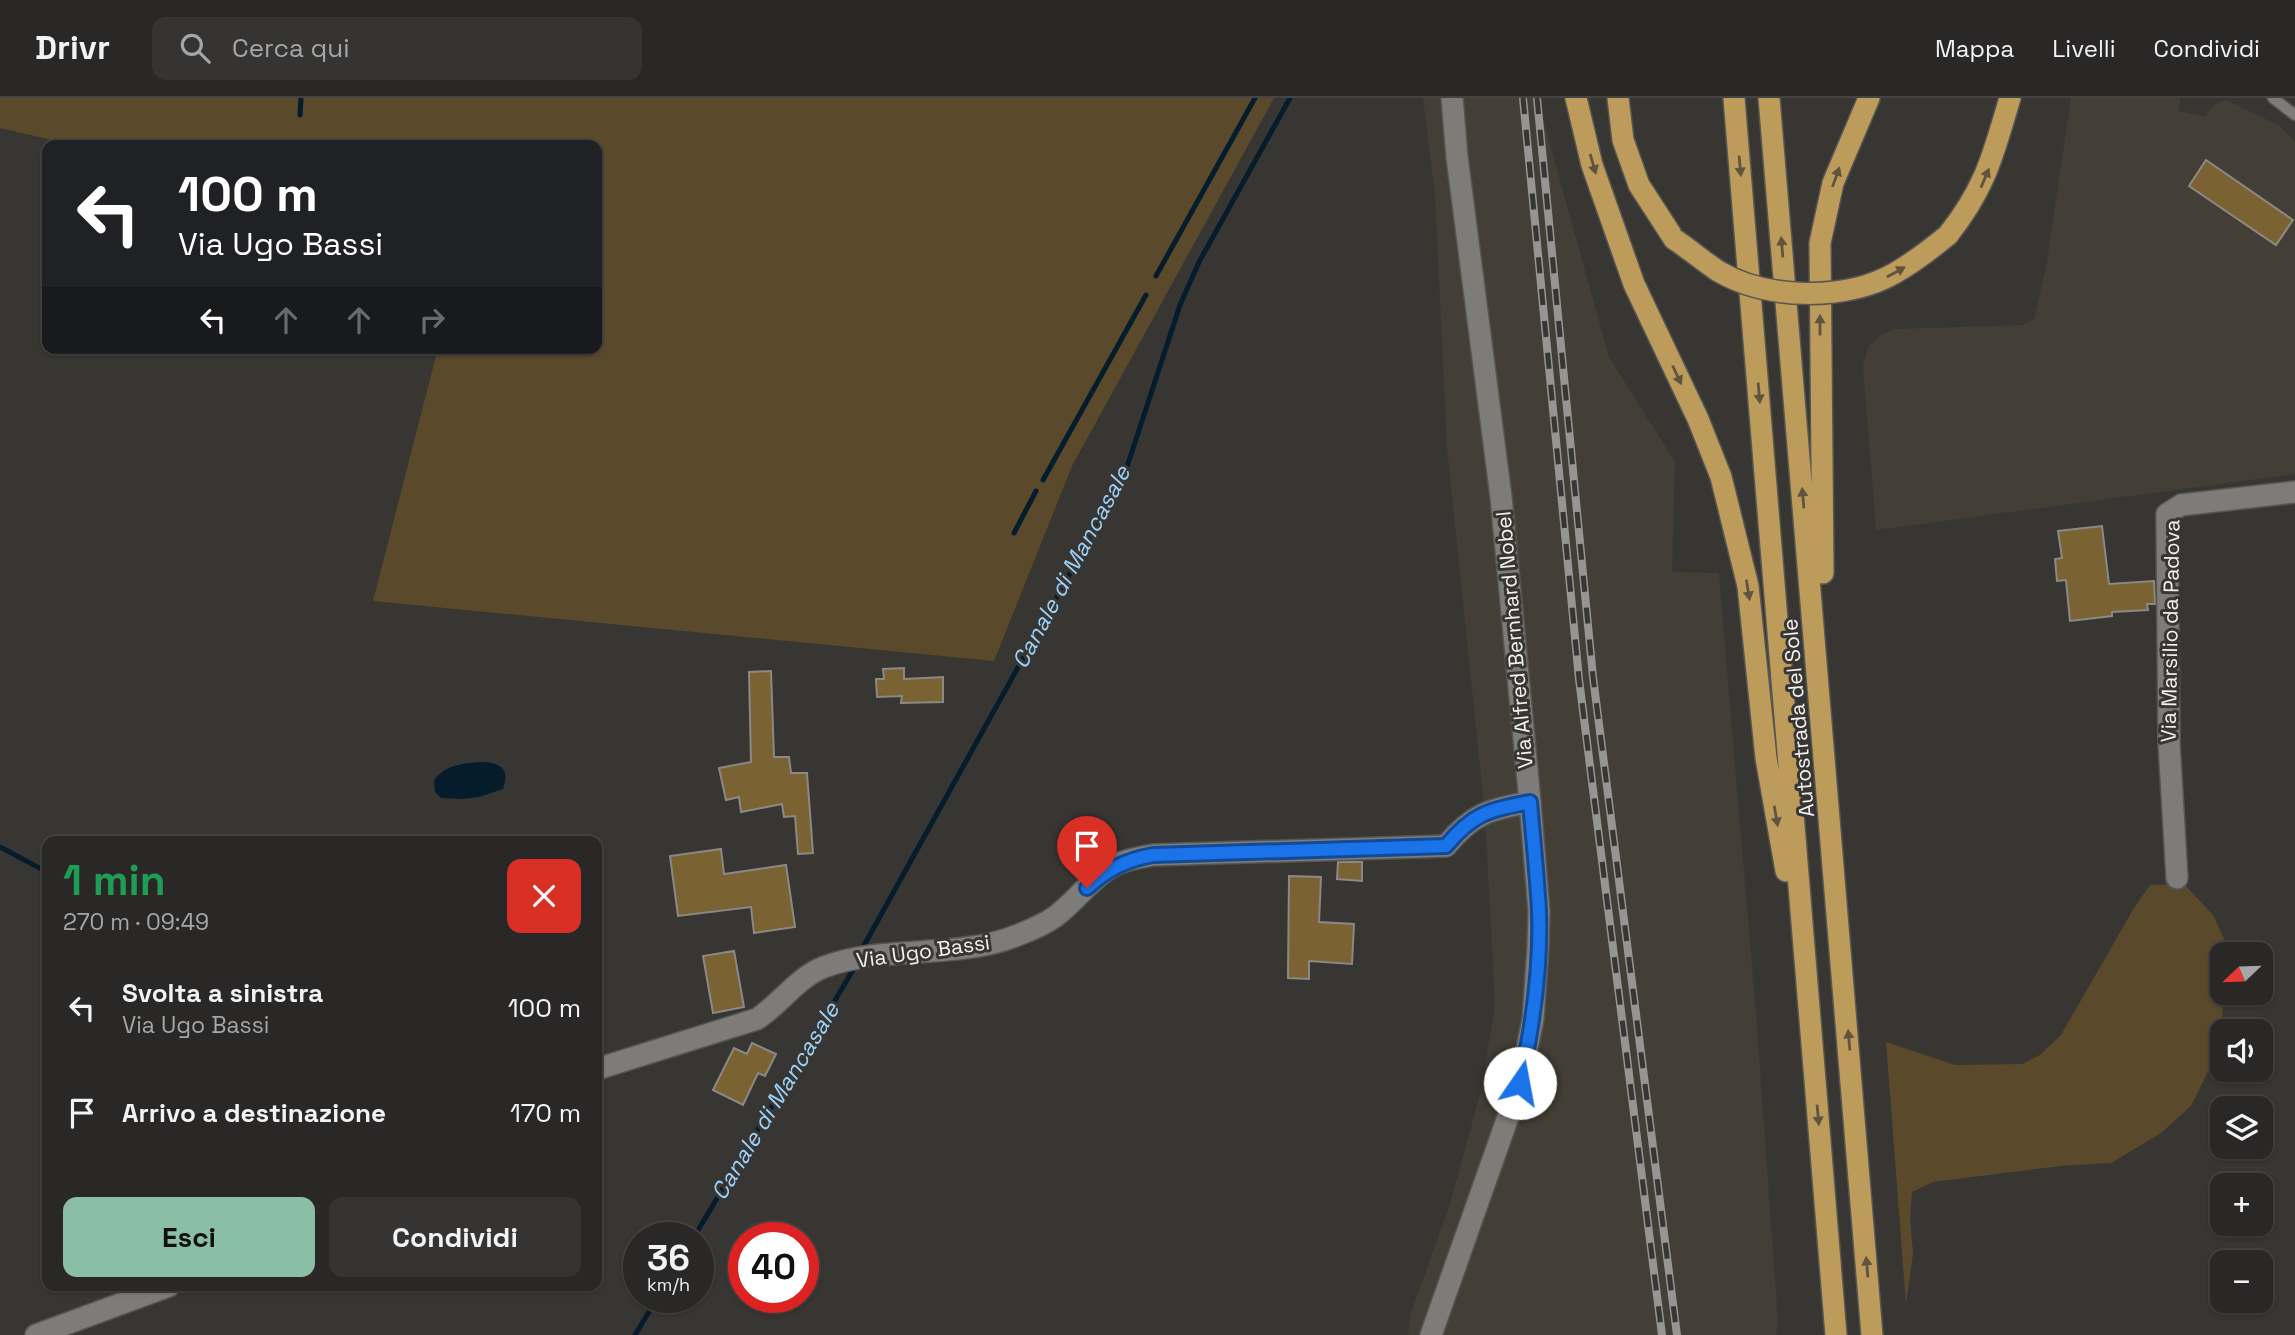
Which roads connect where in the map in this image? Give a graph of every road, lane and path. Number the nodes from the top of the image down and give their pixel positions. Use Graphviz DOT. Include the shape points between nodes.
graph roads {
  1 [pos="1452,98"];
  2 [pos="1576,98"];
  3 [pos="1618,98"];
  4 [pos="1734,98"];
  5 [pos="1769,98"];
  6 [pos="1869,98"];
  7 [pos="2010,98"];
  8 [pos="2273,98"];
  9 [pos="2295,115"];
  10 [pos="2295,492"];
  11 [pos="1824,737"];
  12 [pos="1530,802"];
  13 [pos="2177,878"];
  14 [pos="1809,998"];
  15 [pos="602,1067"];
  16 [pos="155,1291"];
  17 [pos="36,1335"];
  18 [pos="1431,1335"];
  19 [pos="1836,1335"];
  20 [pos="1872,1335"];
  1 -- 12 [label="street, Via Alfred Bernhard Nobel" via="1501,497"];
  2 -- 14 [label="highway, one-way" via="1613,228 1634,284 1698,419 1736,532 1748,586 1766,758"];
  3 -- 7 [label="highway, one-way, bridge" via="1623,140 1639,185 1675,239 1720,272 1768,290 1829,293 1894,274 1948,235 1980,190"];
  4 -- 14 [label="highway, Autostrada del Sole, one-way"];
  11 -- 5 [label="highway, Autostrada del Sole, one-way"];
  11 -- 6 [label="highway, one-way" via="1820,243 1833,183"];
  8 -- 9 [label="lane"];
  10 -- 13 [label="street, Via Marsilio da Padova" via="2180,505 2167,514 2169,743"];
  20 -- 11 [label="highway, Autostrada del Sole, one-way"];
  12 -- 15 [label="street, Via Ugo Bassi" via="1480,815 1446,846 1132,859 1098,878 1056,916 1016,936 965,948 838,963 810,974 757,1019"];
  12 -- 18 [label="street, Via Alfred Bernhard Nobel" via="1539,911 1537,983 1527,1053 1511,1112"];
  14 -- 19 [label="highway, Autostrada del Sole, one-way"];
  16 -- 17 [label="street"];
}
